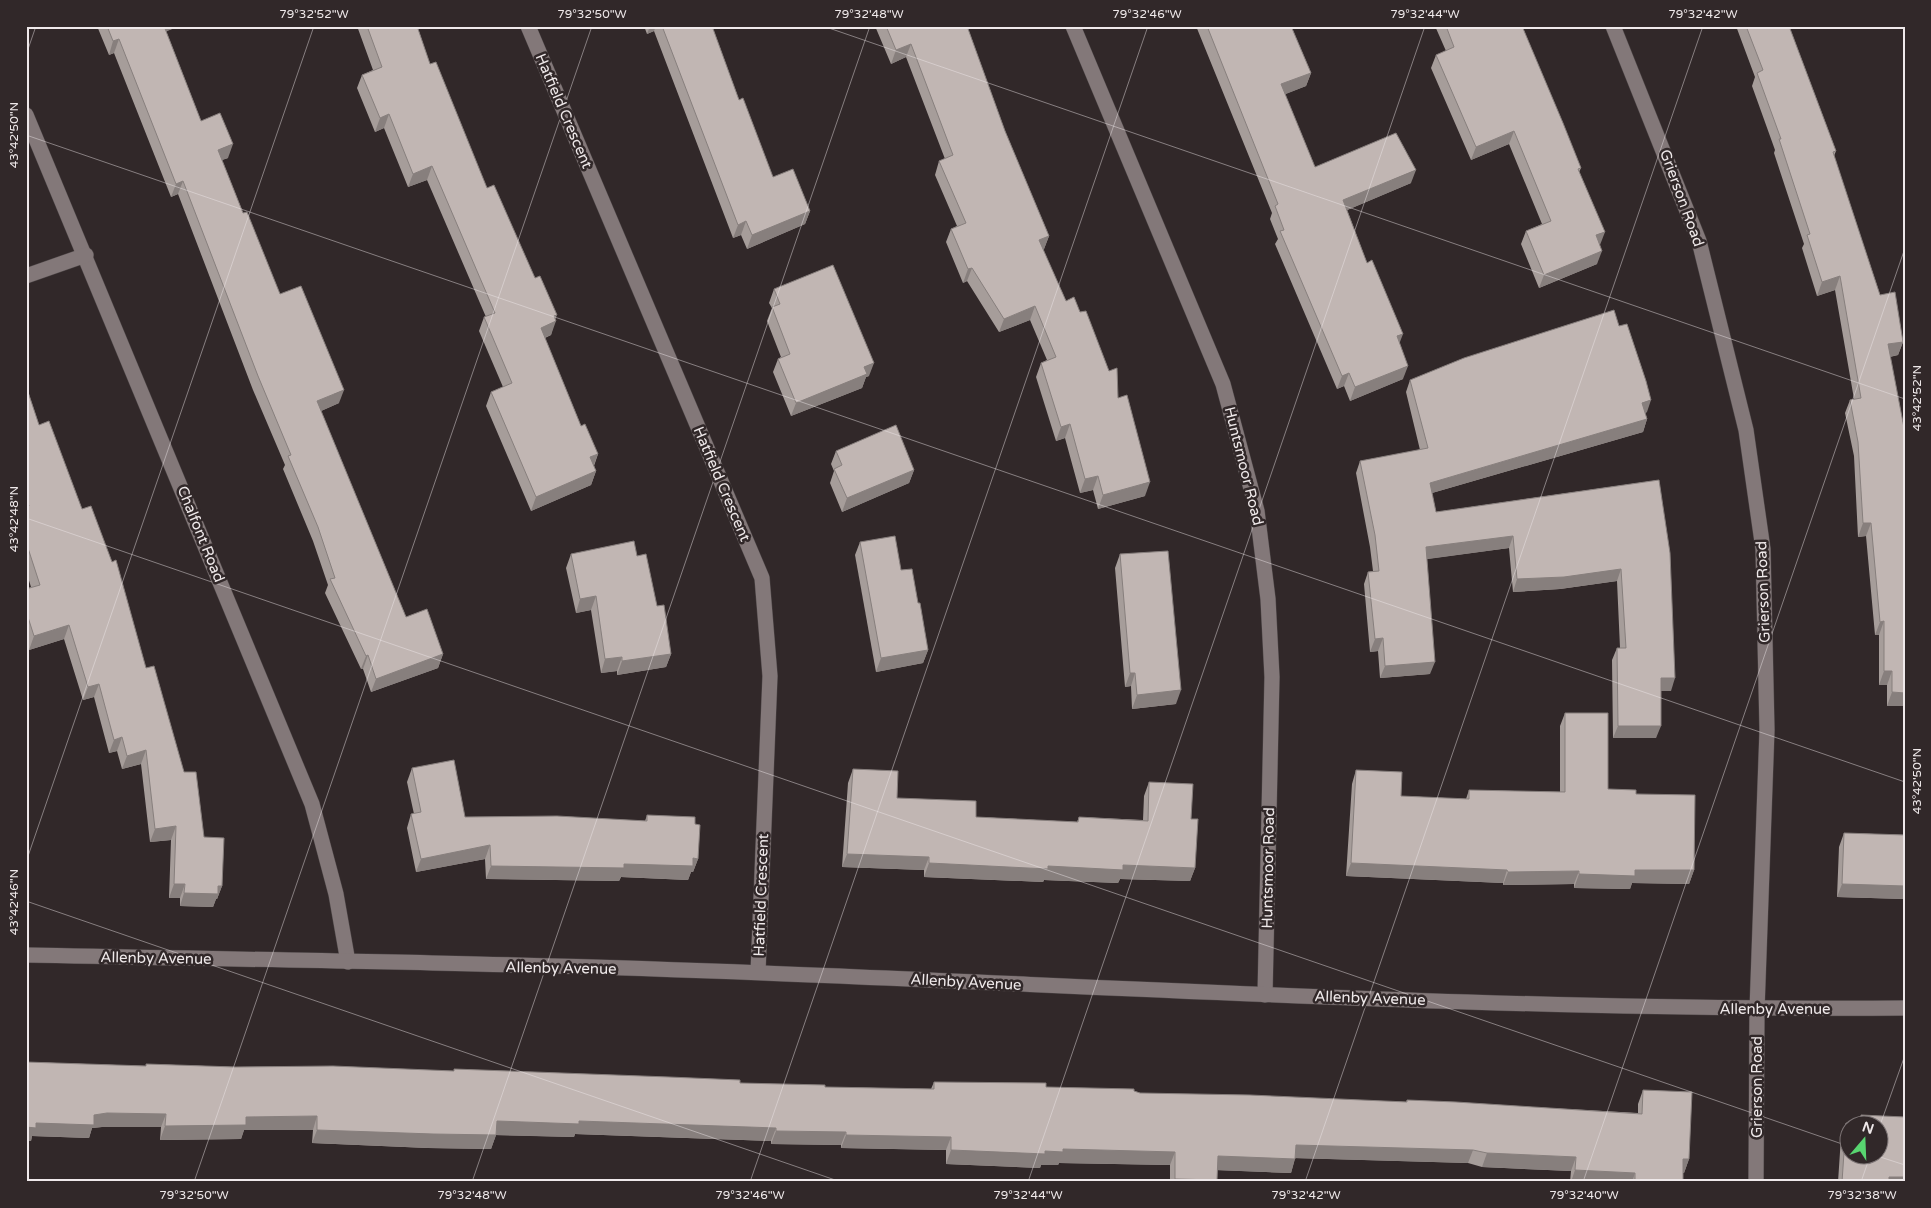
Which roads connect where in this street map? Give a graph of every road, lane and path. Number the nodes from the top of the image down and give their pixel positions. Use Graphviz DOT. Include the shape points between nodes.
graph roads {
  1 [pos="528,26"];
  2 [pos="1073,26"];
  3 [pos="1613,26"];
  4 [pos="26,115"];
  5 [pos="86,255"];
  6 [pos="26,276"];
  7 [pos="26,955"];
  8 [pos="348,962"];
  9 [pos="758,972"];
  10 [pos="1265,995"];
  11 [pos="1905,1008"];
  12 [pos="1757,1010"];
  13 [pos="1756,1182"];
  1 -- 9 [label="street, Hatfield Crescent" via="762,578 770,676"];
  2 -- 10 [label="street, Huntsmoor Road" via="1223,384 1258,511 1268,599 1272,677"];
  3 -- 12 [label="street, Grierson Road" via="1699,241 1748,438 1764,556 1768,730"];
  4 -- 5 [label="street, Chalfont Road"];
  5 -- 6 [label="street"];
  5 -- 8 [label="street, Chalfont Road" via="312,804 336,894"];
  7 -- 8 [label="street, Allenby Avenue"];
  8 -- 9 [label="street, Allenby Avenue"];
  9 -- 10 [label="street, Allenby Avenue"];
  10 -- 12 [label="street, Allenby Avenue"];
  11 -- 12 [label="street, Allenby Avenue"];
  12 -- 13 [label="street, Grierson Road"];
}
